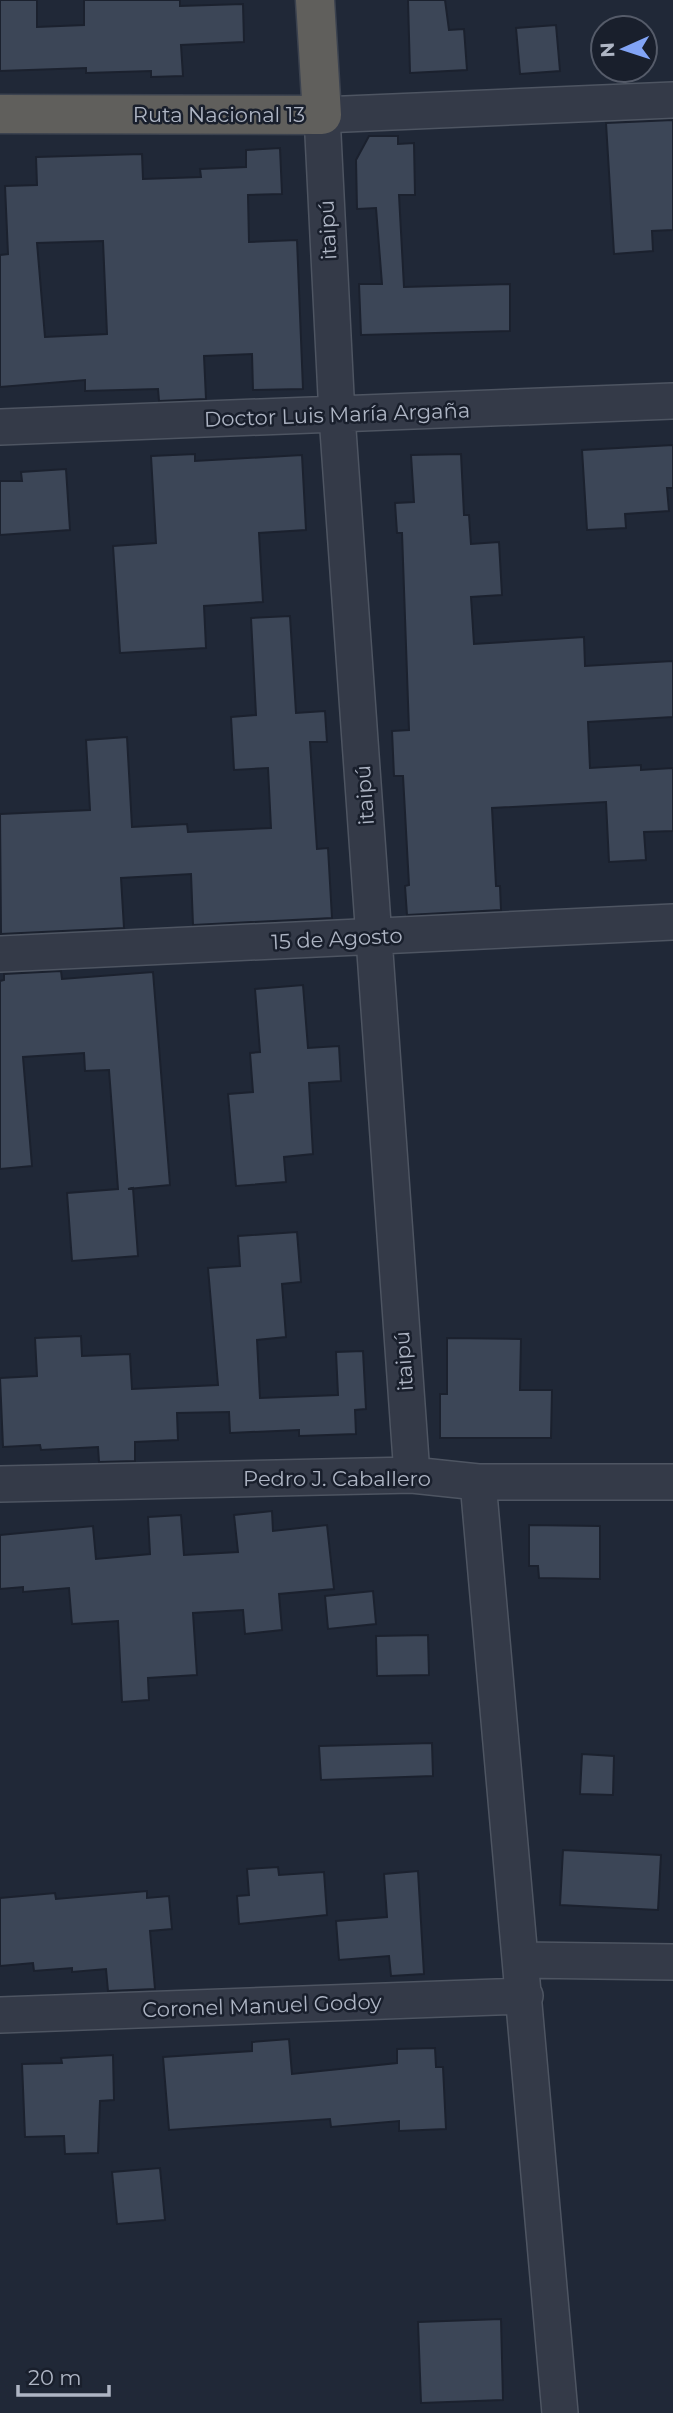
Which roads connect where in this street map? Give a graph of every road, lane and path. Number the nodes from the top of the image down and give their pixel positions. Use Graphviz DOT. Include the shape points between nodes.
graph roads {
  1 [pos="315,0"];
  2 [pos="673,100"];
  3 [pos="0,114"];
  4 [pos="322,115"];
  5 [pos="673,401"];
  6 [pos="337,416"];
  7 [pos="0,427"];
  8 [pos="673,922"];
  9 [pos="375,938"];
  10 [pos="0,954"];
  11 [pos="412,1475"];
  12 [pos="478,1482"];
  13 [pos="673,1482"];
  14 [pos="0,1484"];
  15 [pos="521,1960"];
  16 [pos="673,1962"];
  17 [pos="525,1996"];
  18 [pos="0,2015"];
  19 [pos="560,2413"];
  1 -- 4 [label="highway, Ruta Nacional 13"];
  2 -- 4 [label="street"];
  3 -- 4 [label="highway, Ruta Nacional 13"];
  4 -- 6 [label="street, itaipú"];
  5 -- 6 [label="street, Doctor Luis María Argaña"];
  6 -- 7 [label="street, Doctor Luis María Argaña"];
  6 -- 9 [label="street, itaipú"];
  8 -- 9 [label="street, 15 de Agosto"];
  9 -- 10 [label="street, 15 de Agosto"];
  9 -- 11 [label="street, itaipú"];
  11 -- 12 [label="street, Pedro J. Caballero"];
  11 -- 14 [label="street, Pedro J. Caballero"];
  12 -- 13 [label="street, Pedro J. Caballero"];
  12 -- 15 [label="street"];
  15 -- 16 [label="street"];
  15 -- 17 [label="street"];
  17 -- 18 [label="street, Coronel Manuel Godoy"];
  17 -- 19 [label="street"];
}
